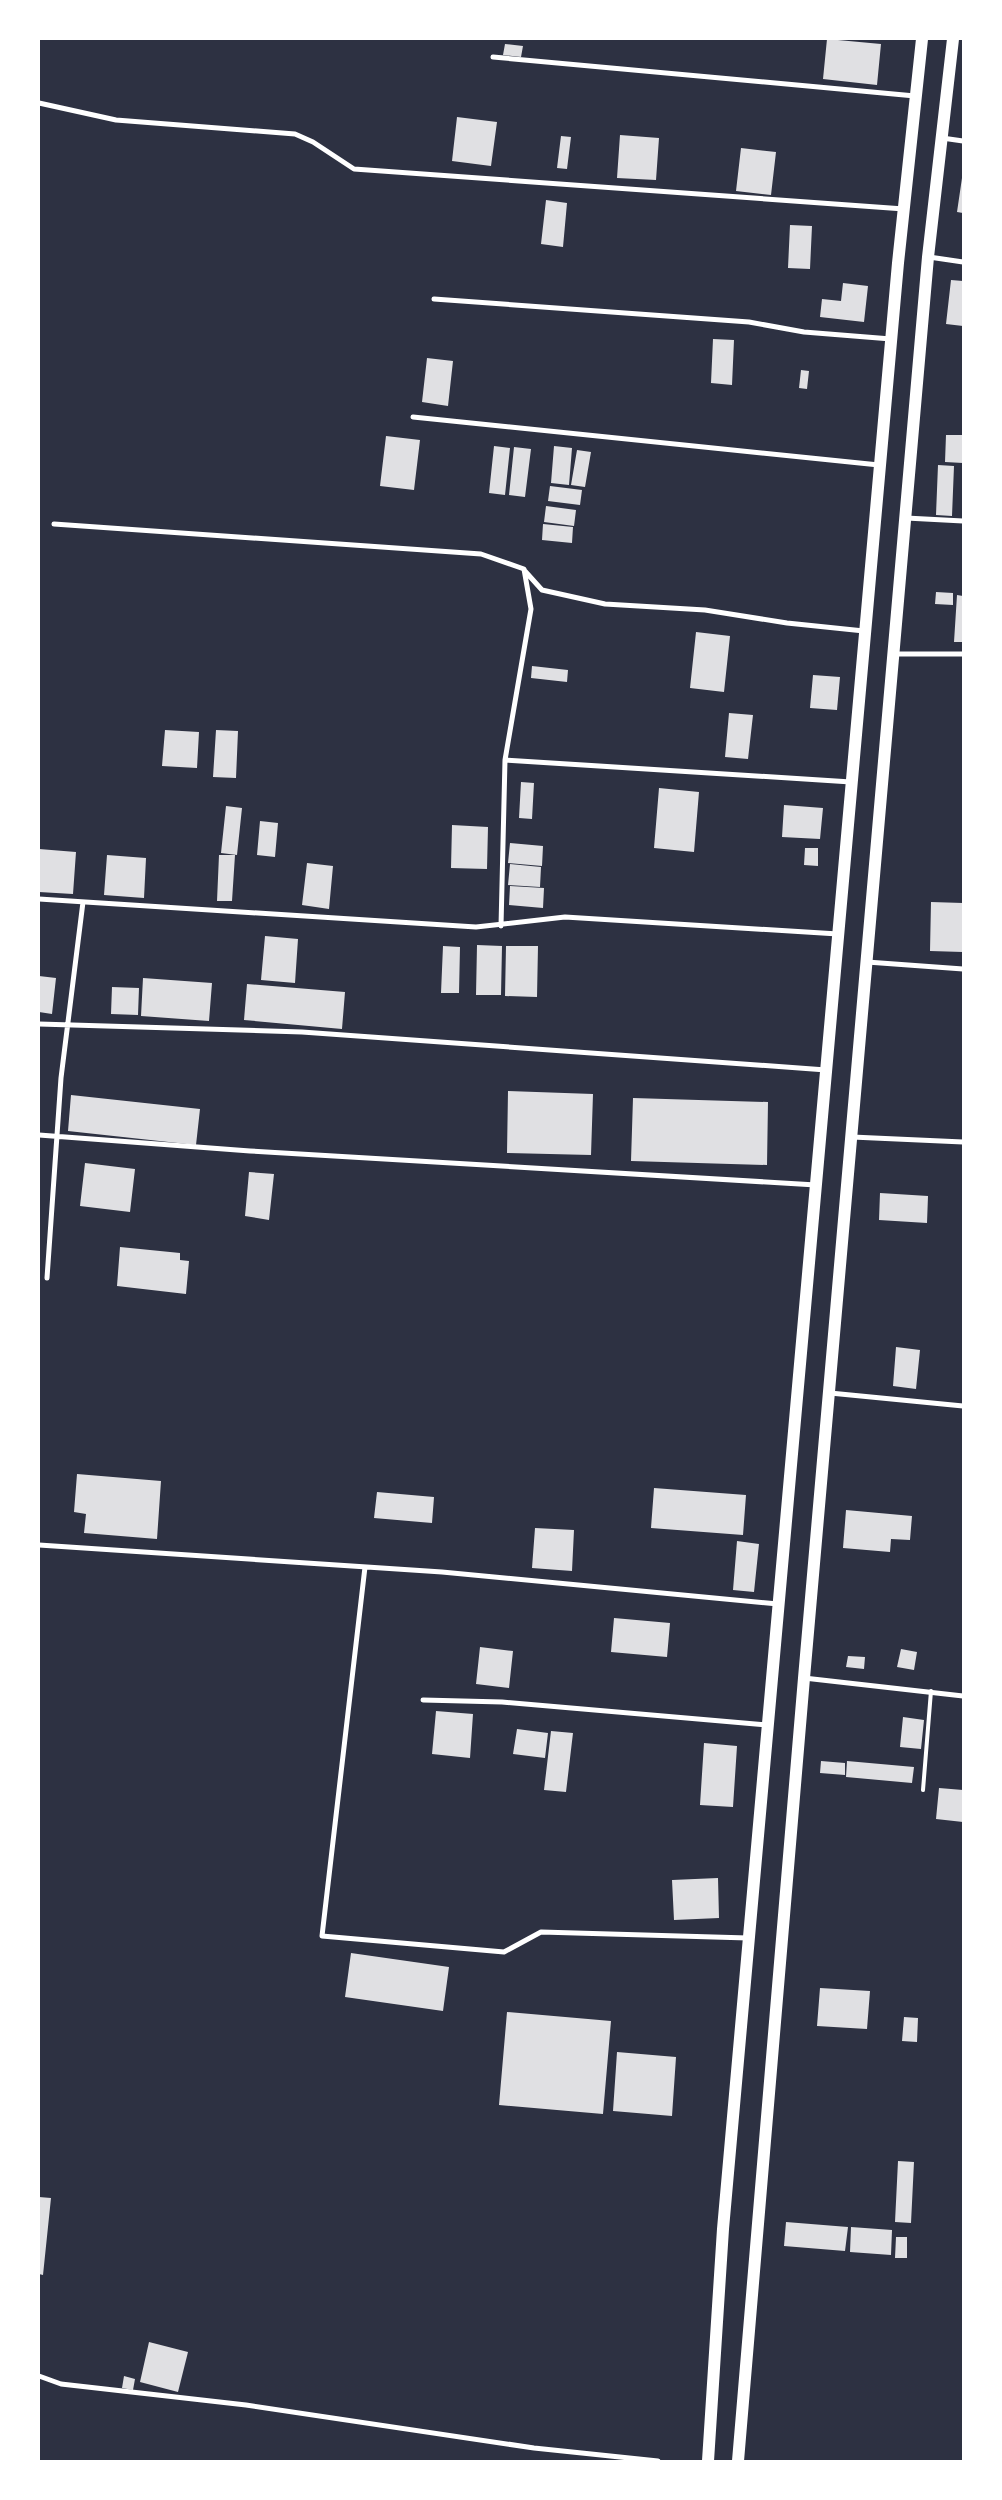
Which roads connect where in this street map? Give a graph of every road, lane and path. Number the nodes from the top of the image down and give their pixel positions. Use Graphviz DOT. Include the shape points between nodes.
graph roads {
  1 [pos="922,39"];
  2 [pos="953,39"];
  3 [pos="493,57"];
  4 [pos="915,96"];
  5 [pos="39,103"];
  6 [pos="942,138"];
  7 [pos="963,141"];
  8 [pos="904,209"];
  9 [pos="928,257"];
  10 [pos="963,262"];
  11 [pos="434,299"];
  12 [pos="891,339"];
  13 [pos="413,417"];
  14 [pos="880,465"];
  15 [pos="905,518"];
  16 [pos="963,521"];
  17 [pos="54,524"];
  18 [pos="524,570"];
  19 [pos="865,631"];
  20 [pos="894,654"];
  21 [pos="963,654"];
  22 [pos="505,760"];
  23 [pos="852,782"];
  24 [pos="39,899"];
  25 [pos="83,902"];
  26 [pos="501,926"];
  27 [pos="838,934"];
  28 [pos="867,962"];
  29 [pos="963,969"];
  30 [pos="39,1024"];
  31 [pos="69,1026"];
  32 [pos="826,1070"];
  33 [pos="39,1135"];
  34 [pos="58,1137"];
  35 [pos="852,1137"];
  36 [pos="963,1142"];
  37 [pos="816,1186"];
  38 [pos="47,1278"];
  39 [pos="830,1393"];
  40 [pos="963,1406"];
  41 [pos="39,1545"];
  42 [pos="365,1567"];
  43 [pos="778,1604"];
  44 [pos="804,1678"];
  45 [pos="931,1691"];
  46 [pos="963,1696"];
  47 [pos="423,1700"];
  48 [pos="768,1725"];
  49 [pos="923,1790"];
  50 [pos="749,1938"];
  51 [pos="39,2376"];
  52 [pos="658,2461"];
  53 [pos="708,2461"];
  54 [pos="738,2461"];
  1 -- 4 [label="main road"];
  2 -- 6 [label="main road"];
  3 -- 4 [label="street"];
  4 -- 8 [label="main road"];
  5 -- 8 [label="street" via="116,120 295,134 354,168"];
  6 -- 7 [label="street"];
  6 -- 9 [label="main road"];
  8 -- 12 [label="main road"];
  9 -- 10 [label="street"];
  9 -- 15 [label="main road"];
  11 -- 12 [label="street" via="749,322 804,332"];
  12 -- 14 [label="main road"];
  13 -- 14 [label="street"];
  14 -- 19 [label="main road"];
  15 -- 16 [label="street"];
  15 -- 20 [label="main road"];
  17 -- 18 [label="street" via="481,554"];
  18 -- 19 [label="street" via="542,590 605,604 705,610"];
  18 -- 22 [label="street" via="531,610"];
  19 -- 23 [label="main road"];
  20 -- 21 [label="street"];
  20 -- 28 [label="main road"];
  22 -- 23 [label="street"];
  22 -- 26 [label="street"];
  23 -- 27 [label="main road"];
  24 -- 25 [label="street"];
  25 -- 26 [label="street"];
  25 -- 31 [label="street"];
  26 -- 27 [label="street" via="565,917"];
  27 -- 32 [label="main road"];
  28 -- 29 [label="street"];
  28 -- 35 [label="main road"];
  30 -- 31 [label="street"];
  31 -- 32 [label="street" via="302,1032"];
  31 -- 34 [label="street" via="61,1078"];
  32 -- 37 [label="main road"];
  33 -- 34 [label="street"];
  34 -- 37 [label="street" via="250,1152"];
  34 -- 38 [label="street"];
  35 -- 36 [label="street"];
  35 -- 39 [label="main road"];
  37 -- 43 [label="main road"];
  39 -- 40 [label="street"];
  39 -- 44 [label="main road"];
  41 -- 42 [label="street"];
  42 -- 43 [label="street"];
  42 -- 50 [label="street" via="322,1936 504,1952 541,1932"];
  43 -- 48 [label="main road"];
  44 -- 45 [label="street"];
  44 -- 54 [label="main road"];
  45 -- 46 [label="street"];
  45 -- 49 [label="lane"];
  47 -- 48 [label="street" via="502,1702"];
  48 -- 50 [label="main road"];
  50 -- 53 [label="main road" via="723,2229"];
  51 -- 52 [label="street" via="61,2384 246,2405 534,2448"];
}
